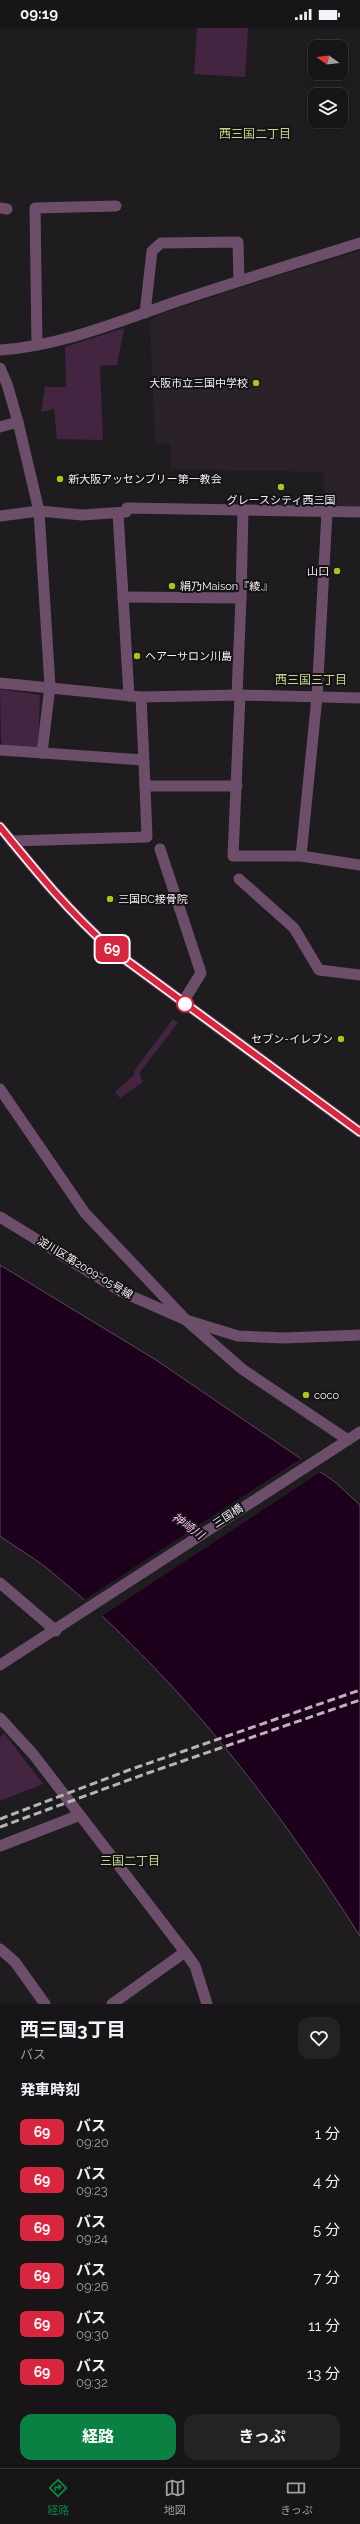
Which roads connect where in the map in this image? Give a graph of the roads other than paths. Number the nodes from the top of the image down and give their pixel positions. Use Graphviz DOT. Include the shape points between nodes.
graph roads {
  1 [pos="116,206"];
  2 [pos="360,243"];
  3 [pos="239,280"];
  4 [pos="145,312"];
  5 [pos="37,345"];
  6 [pos="0,350"];
  7 [pos="0,368"];
  8 [pos="18,422"];
  9 [pos="0,427"];
  10 [pos="243,509"];
  11 [pos="39,510"];
  12 [pos="327,512"];
  13 [pos="360,512"];
  14 [pos="118,513"];
  15 [pos="0,516"];
  16 [pos="123,597"];
  17 [pos="241,598"];
  18 [pos="0,683"];
  19 [pos="50,686"];
  20 [pos="238,695"];
  21 [pos="129,696"];
  22 [pos="141,697"];
  23 [pos="317,697"];
  24 [pos="360,698"];
  25 [pos="0,750"];
  26 [pos="42,753"];
  27 [pos="143,760"];
  28 [pos="145,786"];
  29 [pos="237,786"];
  30 [pos="0,827"];
  31 [pos="11,841"];
  32 [pos="160,849"];
  33 [pos="300,856"];
  34 [pos="360,865"];
  35 [pos="239,879"];
  36 [pos="360,975"];
  37 [pos="183,1002"];
  38 [pos="0,1089"];
  39 [pos="360,1132"];
  40 [pos="0,1217"];
  41 [pos="186,1320"];
  42 [pos="360,1335"];
  43 [pos="360,1432"];
  44 [pos="343,1442"];
  45 [pos="0,1583"];
  46 [pos="58,1629"];
  47 [pos="0,1665"];
  48 [pos="0,1718"];
  49 [pos="80,1815"];
  50 [pos="0,1846"];
  51 [pos="0,1949"];
  52 [pos="185,1952"];
  53 [pos="45,2004"];
  54 [pos="112,2004"];
  55 [pos="207,2004"];
  1 -- 5 [label="street" via="35,208"];
  2 -- 3 [label="street"];
  3 -- 4 [label="street"];
  3 -- 4 [label="street" via="238,242 161,243 152,251"];
  4 -- 5 [label="street"];
  5 -- 6 [label="street"];
  7 -- 8 [label="street"];
  8 -- 9 [label="street"];
  8 -- 11 [label="street"];
  10 -- 12 [label="street"];
  10 -- 14 [label="street" via="127,508 126,512"];
  10 -- 17 [label="street"];
  11 -- 14 [label="street" via="82,515"];
  11 -- 15 [label="street"];
  11 -- 19 [label="street"];
  12 -- 13 [label="street"];
  12 -- 23 [label="street"];
  14 -- 16 [label="street"];
  16 -- 17 [label="street"];
  16 -- 21 [label="street"];
  17 -- 20 [label="street"];
  18 -- 19 [label="street"];
  19 -- 21 [label="street"];
  19 -- 26 [label="street"];
  20 -- 22 [label="street"];
  20 -- 23 [label="street"];
  20 -- 29 [label="street"];
  21 -- 22 [label="street"];
  22 -- 27 [label="street"];
  23 -- 24 [label="street"];
  23 -- 33 [label="street"];
  25 -- 26 [label="street"];
  26 -- 27 [label="street"];
  27 -- 28 [label="street"];
  28 -- 29 [label="street"];
  28 -- 31 [label="street" via="147,837"];
  29 -- 33 [label="street" via="233,856"];
  30 -- 31 [label="street"];
  31 -- 37 [label="street" via="90,931"];
  32 -- 37 [label="street" via="201,973"];
  33 -- 34 [label="street"];
  35 -- 36 [label="street" via="294,928 320,970"];
  37 -- 39 [label="street"];
  38 -- 41 [label="street" via="85,1213"];
  40 -- 41 [label="street, 淀川区第2009-05号線" via="122,1292"];
  41 -- 42 [label="street" via="238,1336 284,1338"];
  41 -- 44 [label="street, 淀川区第2009-05号線" via="242,1369"];
  43 -- 44 [label="street, 三国橋"];
  44 -- 46 [label="street, 三国橋"];
  45 -- 46 [label="street"];
  46 -- 47 [label="street, 三国橋"];
  48 -- 49 [label="street" via="33,1754"];
  49 -- 50 [label="street"];
  49 -- 52 [label="street"];
  51 -- 53 [label="street" via="15,1962"];
  52 -- 54 [label="street"];
  52 -- 55 [label="street" via="195,1966"];
}
